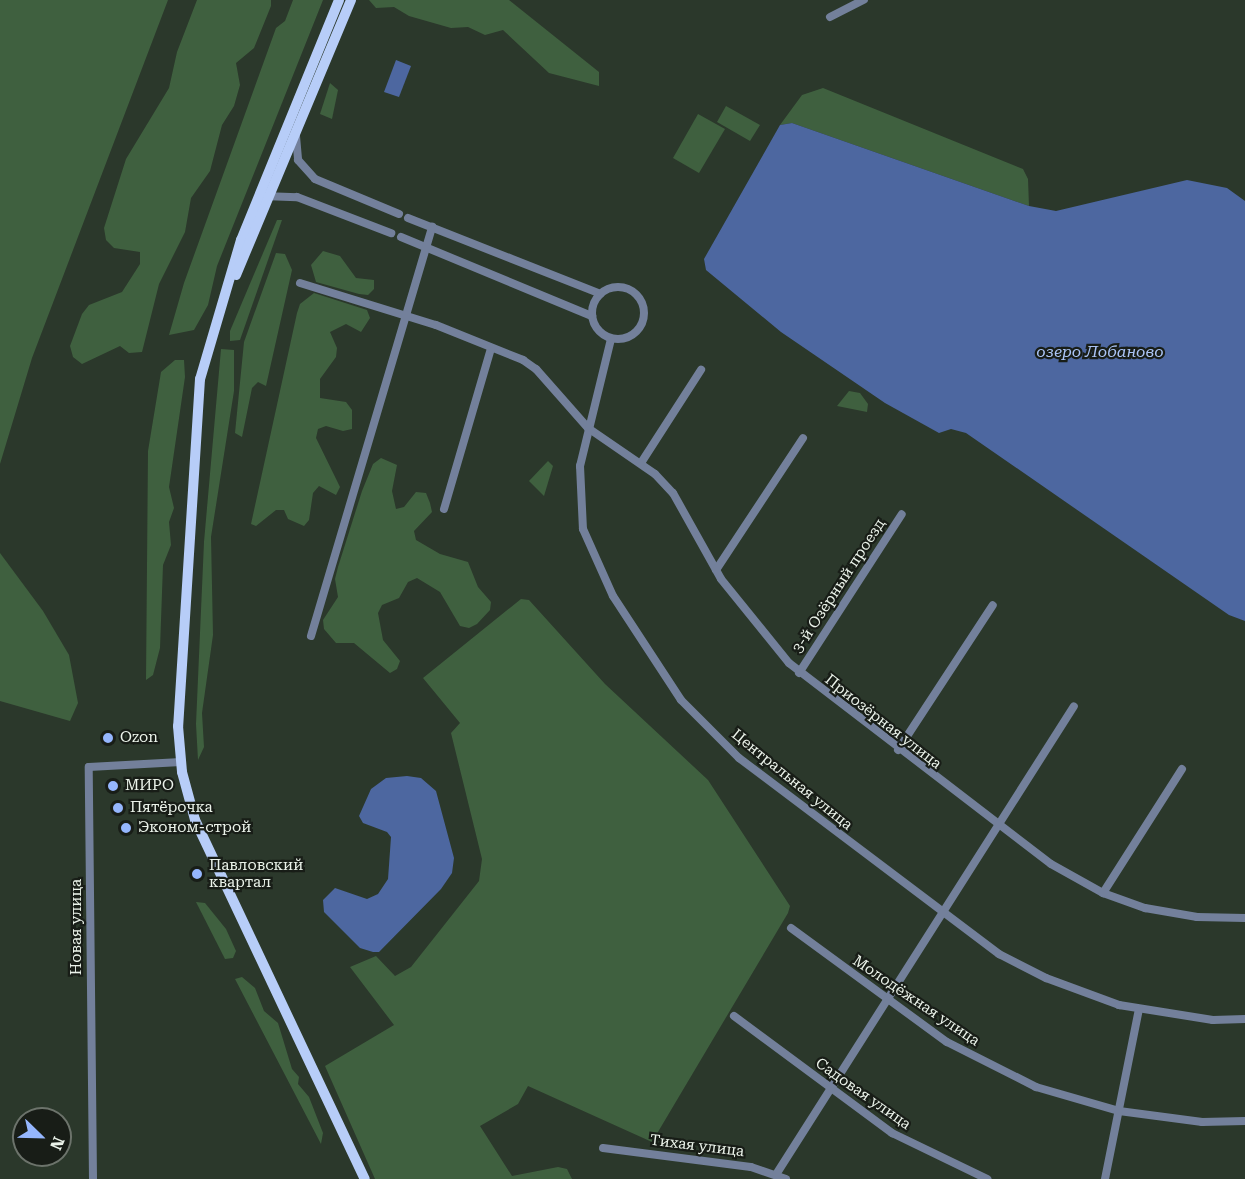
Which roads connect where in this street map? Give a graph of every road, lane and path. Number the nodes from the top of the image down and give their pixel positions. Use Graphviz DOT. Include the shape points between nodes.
graph roads {
  1 [pos="339,0"];
  2 [pos="351,0"];
  3 [pos="864,0"];
  4 [pos="830,17"];
  5 [pos="296,131"];
  6 [pos="264,196"];
  7 [pos="399,214"];
  8 [pos="408,218"];
  9 [pos="432,227"];
  10 [pos="391,233"];
  11 [pos="401,237"];
  12 [pos="424,247"];
  13 [pos="300,283"];
  14 [pos="601,294"];
  15 [pos="405,315"];
  16 [pos="592,316"];
  17 [pos="611,339"];
  18 [pos="490,348"];
  19 [pos="701,370"];
  20 [pos="588,428"];
  21 [pos="803,438"];
  22 [pos="641,464"];
  23 [pos="444,508"];
  24 [pos="902,514"];
  25 [pos="716,570"];
  26 [pos="993,605"];
  27 [pos="311,636"];
  28 [pos="799,672"];
  29 [pos="1074,706"];
  30 [pos="898,750"];
  31 [pos="181,762"];
  32 [pos="1182,769"];
  33 [pos="997,827"];
  34 [pos="1103,893"];
  35 [pos="942,914"];
  36 [pos="1245,918"];
  37 [pos="791,928"];
  38 [pos="887,1002"];
  39 [pos="1139,1010"];
  40 [pos="734,1016"];
  41 [pos="1245,1019"];
  42 [pos="831,1090"];
  43 [pos="1119,1111"];
  44 [pos="1245,1121"];
  45 [pos="603,1148"];
  46 [pos="777,1173"];
  47 [pos="93,1179"];
  48 [pos="365,1179"];
  49 [pos="786,1179"];
  50 [pos="987,1179"];
  51 [pos="1105,1179"];
  1 -- 6 [label="main road"];
  2 -- 5 [label="main road"];
  3 -- 4 [label="street"];
  5 -- 6 [label="main road"];
  5 -- 7 [label="street" via="298,159 315,179"];
  6 -- 10 [label="street" via="297,197"];
  6 -- 31 [label="main road" via="223,302 200,379 181,636"];
  8 -- 9 [label="street"];
  9 -- 12 [label="street"];
  9 -- 14 [label="street"];
  11 -- 12 [label="street"];
  12 -- 15 [label="street"];
  12 -- 16 [label="street"];
  13 -- 15 [label="street, Приозёрная улица"];
  14 -- 16 [label="street"];
  14 -- 17 [label="street" via="615,287 626,288 640,299 644,311 635,333 624,339"];
  15 -- 18 [label="street, Приозёрная улица"];
  15 -- 27 [label="street"];
  16 -- 17 [label="street" via="596,328"];
  17 -- 20 [label="street, Центральная улица"];
  18 -- 20 [label="street, Приозёрная улица" via="536,369"];
  18 -- 23 [label="street"];
  19 -- 22 [label="street"];
  20 -- 22 [label="street, Приозёрная улица"];
  20 -- 35 [label="street, Центральная улица" via="579,485 583,529 613,596 670,685 739,758"];
  21 -- 25 [label="street"];
  22 -- 25 [label="street, Приозёрная улица" via="673,493"];
  24 -- 28 [label="street, 3-й Озёрный проезд"];
  25 -- 28 [label="street, Приозёрная улица" via="748,616"];
  26 -- 30 [label="street"];
  28 -- 30 [label="street, Приозёрная улица"];
  29 -- 33 [label="street"];
  30 -- 33 [label="street, Приозёрная улица"];
  31 -- 47 [label="street, Новая улица" via="90,767"];
  31 -- 48 [label="main road" via="188,800 204,843"];
  32 -- 34 [label="street"];
  33 -- 34 [label="street, Приозёрная улица"];
  33 -- 35 [label="street"];
  34 -- 36 [label="street, Приозёрная улица" via="1164,913"];
  35 -- 38 [label="street"];
  35 -- 39 [label="street, Центральная улица" via="999,954 1046,978 1085,995"];
  37 -- 38 [label="street, Молодёжная улица"];
  38 -- 42 [label="street"];
  38 -- 43 [label="street, Молодёжная улица" via="983,1063 1036,1087"];
  39 -- 41 [label="street, Центральная улица" via="1213,1020"];
  39 -- 43 [label="street"];
  40 -- 42 [label="street, Садовая улица"];
  42 -- 46 [label="street"];
  42 -- 50 [label="street, Садовая улица" via="892,1133"];
  43 -- 44 [label="street, Молодёжная улица" via="1202,1122"];
  43 -- 51 [label="street"];
  45 -- 46 [label="street, Тихая улица"];
  46 -- 49 [label="street, Тихая улица"];
}
